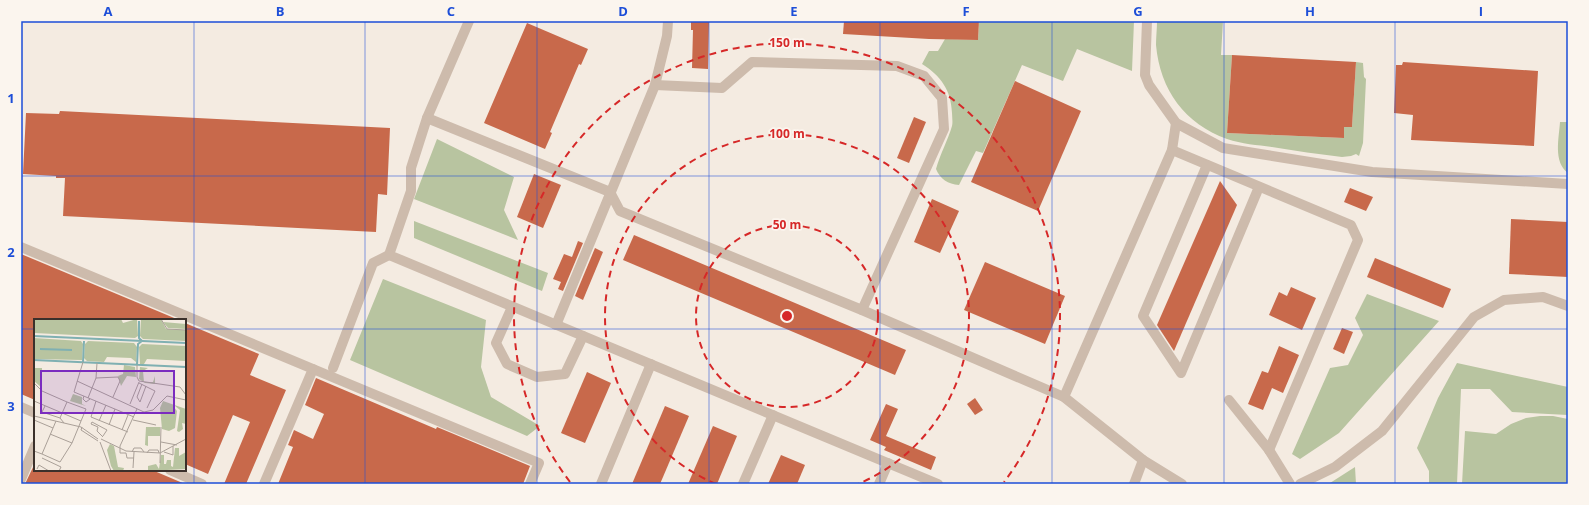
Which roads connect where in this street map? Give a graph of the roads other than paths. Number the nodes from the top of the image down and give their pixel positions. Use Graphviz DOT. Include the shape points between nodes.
graph roads {
  1 [pos="469,21"];
  2 [pos="668,21"];
  3 [pos="1147,21"];
  4 [pos="655,85"];
  5 [pos="428,118"];
  6 [pos="1176,123"];
  7 [pos="1172,150"];
  8 [pos="1207,165"];
  9 [pos="1568,184"];
  10 [pos="1259,187"];
  11 [pos="610,192"];
  12 [pos="21,247"];
  13 [pos="389,256"];
  14 [pos="1568,306"];
  15 [pos="512,307"];
  16 [pos="862,310"];
  17 [pos="556,325"];
  18 [pos="582,336"];
  19 [pos="651,364"];
  20 [pos="333,368"];
  21 [pos="313,369"];
  22 [pos="1064,397"];
  23 [pos="1229,400"];
  24 [pos="21,407"];
  25 [pos="34,413"];
  26 [pos="773,415"];
  27 [pos="34,448"];
  28 [pos="1268,450"];
  29 [pos="1143,460"];
  30 [pos="888,463"];
  31 [pos="172,471"];
  32 [pos="21,479"];
  33 [pos="202,484"];
  34 [pos="264,484"];
  35 [pos="530,484"];
  36 [pos="601,484"];
  37 [pos="743,484"];
  38 [pos="880,484"];
  39 [pos="938,484"];
  40 [pos="1134,484"];
  41 [pos="1182,484"];
  42 [pos="1290,484"];
  43 [pos="1300,484"];
  1 -- 5 [label="lane"];
  2 -- 4 [label="lane" via="668,36"];
  3 -- 6 [label="lane" via="1145,76"];
  4 -- 11 [label="lane"];
  4 -- 16 [label="lane" via="722,88 752,62 897,66 924,76 942,98 944,129"];
  5 -- 11 [label="lane"];
  5 -- 13 [label="lane" via="411,168 411,191"];
  6 -- 7 [label="lane"];
  6 -- 9 [label="lane" via="1223,148 1364,171"];
  7 -- 8 [label="lane"];
  7 -- 22 [label="lane"];
  8 -- 10 [label="lane"];
  8 -- 10 [label="lane" via="1143,316 1181,373"];
  10 -- 28 [label="lane" via="1352,225 1358,240"];
  11 -- 16 [label="lane" via="620,211"];
  11 -- 17 [label="lane"];
  12 -- 21 [label="lane"];
  13 -- 15 [label="lane"];
  13 -- 20 [label="lane" via="373,263"];
  14 -- 43 [label="lane" via="1544,296 1504,300 1474,317 1382,431 1335,467"];
  15 -- 17 [label="lane"];
  15 -- 18 [label="lane" via="496,343 507,364 537,377 565,374"];
  16 -- 22 [label="lane"];
  17 -- 18 [label="lane"];
  18 -- 19 [label="lane"];
  19 -- 26 [label="lane"];
  19 -- 36 [label="lane"];
  21 -- 34 [label="lane"];
  21 -- 35 [label="lane" via="539,463"];
  22 -- 29 [label="lane"];
  23 -- 28 [label="lane"];
  24 -- 25 [label="lane"];
  26 -- 30 [label="lane"];
  26 -- 37 [label="lane"];
  27 -- 32 [label="lane"];
  28 -- 42 [label="lane"];
  29 -- 40 [label="lane"];
  29 -- 41 [label="lane"];
  30 -- 38 [label="lane"];
  30 -- 39 [label="lane"];
  31 -- 33 [label="lane"];
}
